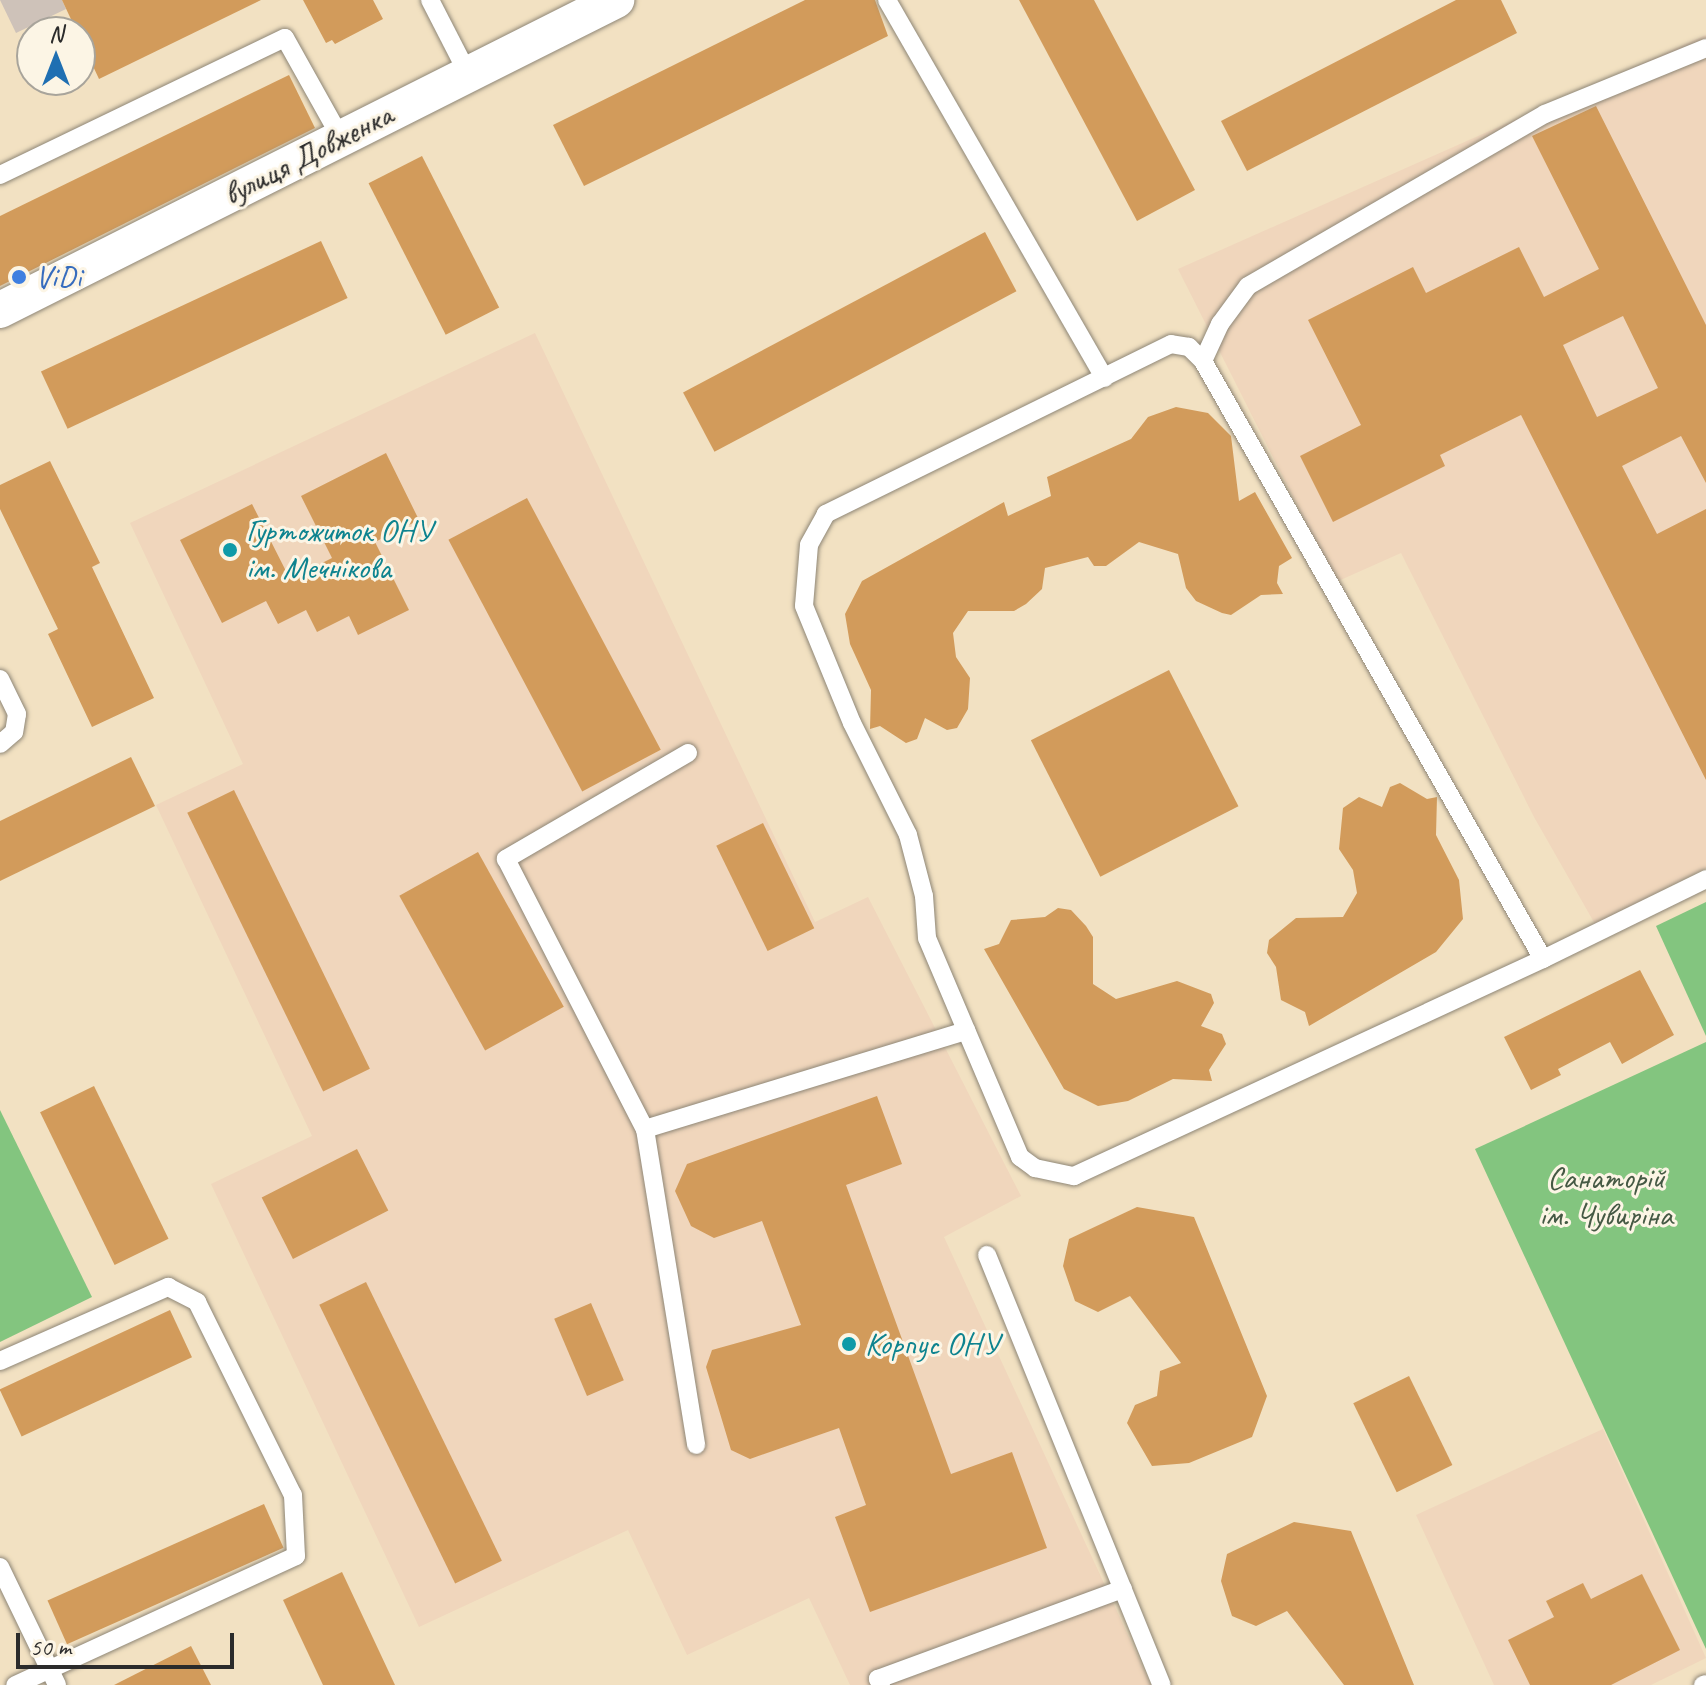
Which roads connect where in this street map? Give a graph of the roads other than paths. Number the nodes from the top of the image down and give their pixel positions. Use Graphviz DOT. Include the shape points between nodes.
graph roads {
  1 [pos="430,0"];
  2 [pos="616,0"];
  3 [pos="887,0"];
  4 [pos="1706,48"];
  5 [pos="468,74"];
  6 [pos="341,138"];
  7 [pos="0,175"];
  8 [pos="0,310"];
  9 [pos="1203,361"];
  10 [pos="1104,378"];
  11 [pos="0,679"];
  12 [pos="0,744"];
  13 [pos="688,753"];
  14 [pos="1706,879"];
  15 [pos="1543,959"];
  16 [pos="966,1031"];
  17 [pos="645,1129"];
  18 [pos="987,1255"];
  19 [pos="0,1361"];
  20 [pos="696,1445"];
  21 [pos="0,1567"];
  22 [pos="1123,1589"];
  23 [pos="49,1667"];
  24 [pos="15,1685"];
  25 [pos="57,1685"];
  26 [pos="881,1685"];
  27 [pos="1162,1685"];
  1 -- 5 [label="lane"];
  2 -- 5 [label="street, вулиця Довженка"];
  3 -- 10 [label="lane"];
  4 -- 9 [label="lane" via="1545,114 1248,286 1220,324"];
  5 -- 6 [label="street, вулиця Довженка"];
  6 -- 7 [label="lane" via="285,38"];
  6 -- 8 [label="street, вулиця Довженка"];
  9 -- 10 [label="lane" via="1189,347 1171,344"];
  9 -- 15 [label="lane"];
  10 -- 16 [label="lane" via="826,514 809,545 804,606 852,723 908,835 924,896 927,938"];
  11 -- 12 [label="lane" via="17,714 14,732"];
  13 -- 17 [label="lane" via="506,859"];
  14 -- 15 [label="lane"];
  15 -- 16 [label="lane" via="1074,1176 1035,1168 1020,1157"];
  16 -- 17 [label="lane"];
  17 -- 20 [label="lane"];
  18 -- 22 [label="lane"];
  19 -- 23 [label="lane" via="168,1287 197,1302 293,1495 296,1556"];
  21 -- 23 [label="lane"];
  22 -- 26 [label="lane" via="878,1679"];
  22 -- 27 [label="lane"];
  23 -- 24 [label="lane"];
  23 -- 25 [label="lane"];
}
